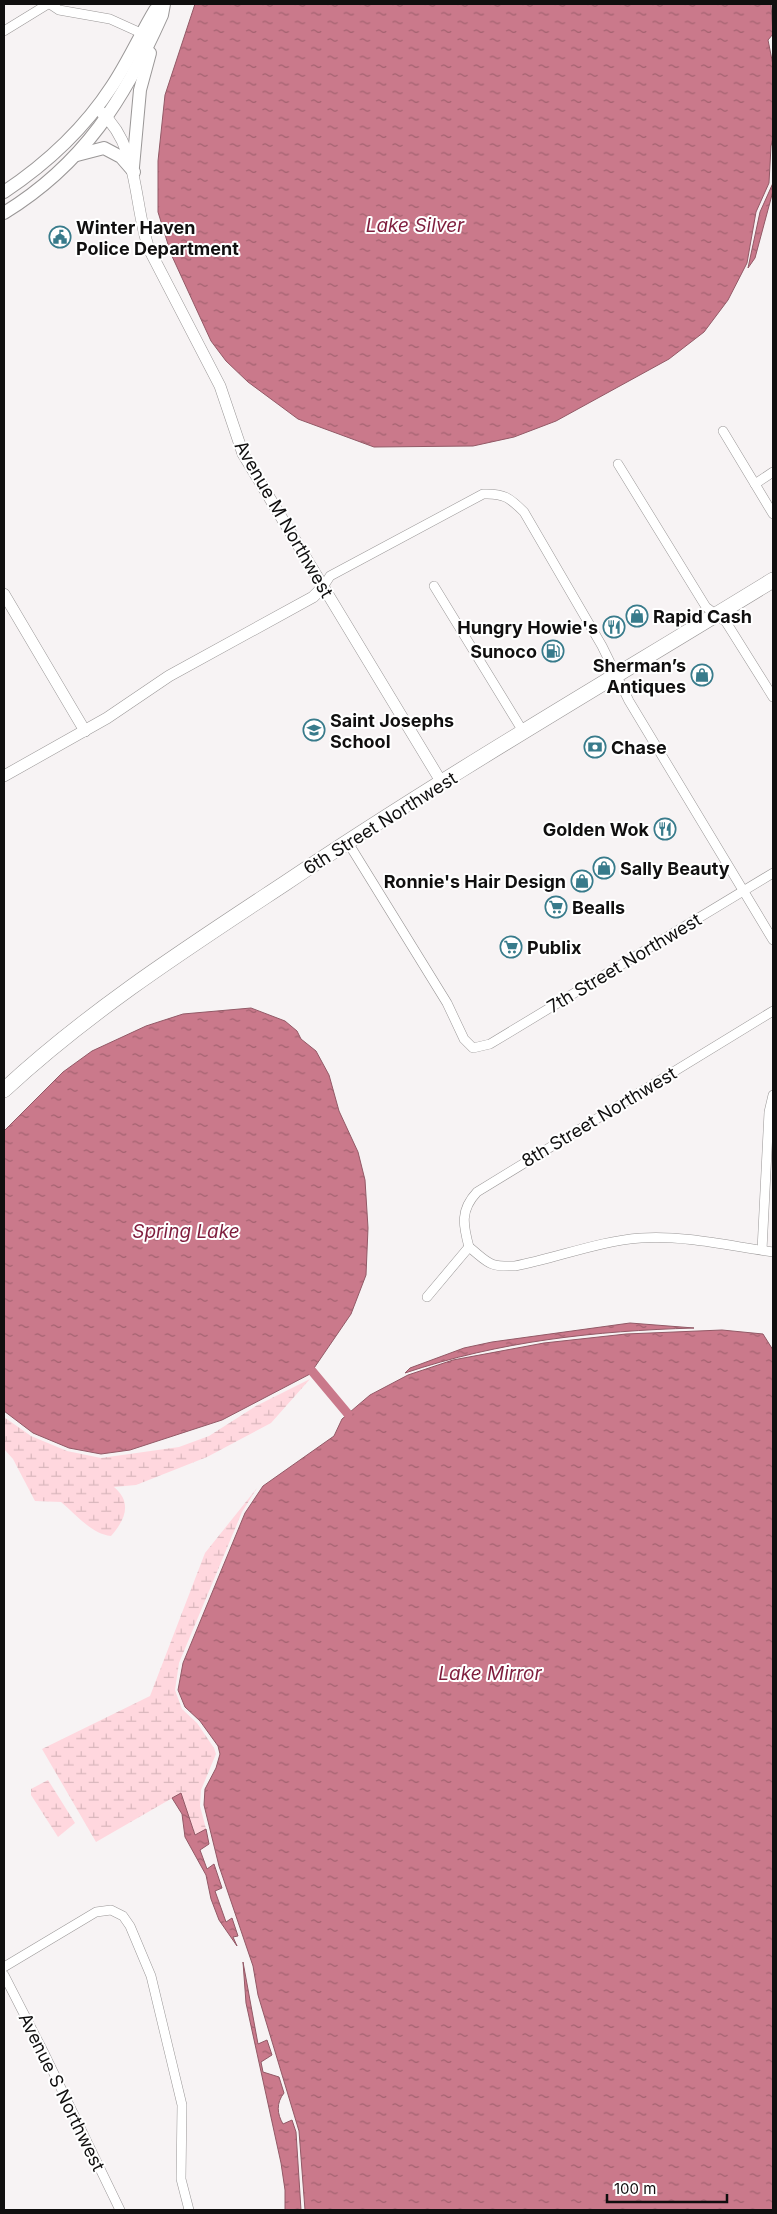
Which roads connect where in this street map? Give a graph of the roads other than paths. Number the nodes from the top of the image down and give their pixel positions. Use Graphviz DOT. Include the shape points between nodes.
graph roads {
  1 [pos="49,4"];
  2 [pos="163,8"];
  3 [pos="4,31"];
  4 [pos="141,32"];
  5 [pos="94,110"];
  6 [pos="107,118"];
  7 [pos="75,156"];
  8 [pos="133,169"];
  9 [pos="24,179"];
  10 [pos="4,192"];
  11 [pos="33,192"];
  12 [pos="4,213"];
  13 [pos="723,431"];
  14 [pos="618,464"];
  15 [pos="773,472"];
  16 [pos="754,484"];
  17 [pos="773,514"];
  18 [pos="773,580"];
  19 [pos="434,586"];
  20 [pos="323,587"];
  21 [pos="4,594"];
  22 [pos="716,615"];
  23 [pos="616,676"];
  24 [pos="773,697"];
  25 [pos="85,731"];
  26 [pos="524,733"];
  27 [pos="4,776"];
  28 [pos="442,783"];
  29 [pos="348,841"];
  30 [pos="773,873"];
  31 [pos="743,892"];
  32 [pos="773,940"];
  33 [pos="773,1010"];
  34 [pos="4,1090"];
  35 [pos="773,1095"];
  36 [pos="469,1247"];
  37 [pos="762,1250"];
  38 [pos="773,1252"];
  39 [pos="427,1297"];
  40 [pos="4,1966"];
  41 [pos="4,1975"];
  42 [pos="120,2210"];
  43 [pos="189,2210"];
  1 -- 3 [label="street"];
  1 -- 4 [label="street" via="59,10 125,24"];
  2 -- 4 [label="main road" via="155,10"];
  2 -- 6 [label="main road" via="127,88"];
  2 -- 8 [label="main road" via="140,90"];
  4 -- 5 [label="main road" via="113,84"];
  5 -- 6 [label="street, Avenue M Northwest"];
  5 -- 9 [label="main road" via="64,145"];
  6 -- 7 [label="main road"];
  6 -- 8 [label="street, Avenue M Northwest" via="123,142"];
  7 -- 8 [label="main road" via="104,148 121,157"];
  7 -- 11 [label="main road"];
  8 -- 20 [label="street, Avenue M Northwest" via="149,249 220,386 243,454"];
  9 -- 10 [label="main road"];
  9 -- 11 [label="main road"];
  11 -- 12 [label="main road"];
  13 -- 16 [label="street"];
  14 -- 22 [label="street" via="706,607"];
  15 -- 16 [label="street"];
  16 -- 17 [label="street"];
  18 -- 22 [label="highway, 6th Street Northwest"];
  19 -- 26 [label="street"];
  20 -- 23 [label="street" via="330,576 483,494 509,497 524,512"];
  20 -- 25 [label="street" via="313,597 157,683"];
  20 -- 28 [label="street, Avenue M Northwest"];
  21 -- 25 [label="street"];
  22 -- 23 [label="highway, 6th Street Northwest"];
  22 -- 24 [label="street" via="726,622"];
  23 -- 26 [label="highway, 6th Street Northwest"];
  23 -- 31 [label="street"];
  25 -- 27 [label="street"];
  26 -- 28 [label="highway, 6th Street Northwest"];
  28 -- 29 [label="highway, 6th Street Northwest"];
  29 -- 31 [label="street, 7th Street Northwest" via="447,1002 464,1039 473,1048 490,1044"];
  29 -- 34 [label="highway, 6th Street Northwest" via="114,998"];
  30 -- 31 [label="street, 7th Street Northwest"];
  31 -- 32 [label="street"];
  33 -- 36 [label="street, 8th Street Northwest" via="477,1192 465,1208 462,1221"];
  35 -- 37 [label="street" via="769,1112"];
  36 -- 37 [label="street" via="494,1267 515,1266 622,1240 657,1237"];
  36 -- 39 [label="street"];
  37 -- 38 [label="street"];
  40 -- 43 [label="street" via="96,1912 116,1912 127,1921 154,1985 182,2106 181,2178"];
  41 -- 42 [label="street, Avenue S Northwest"];
}
